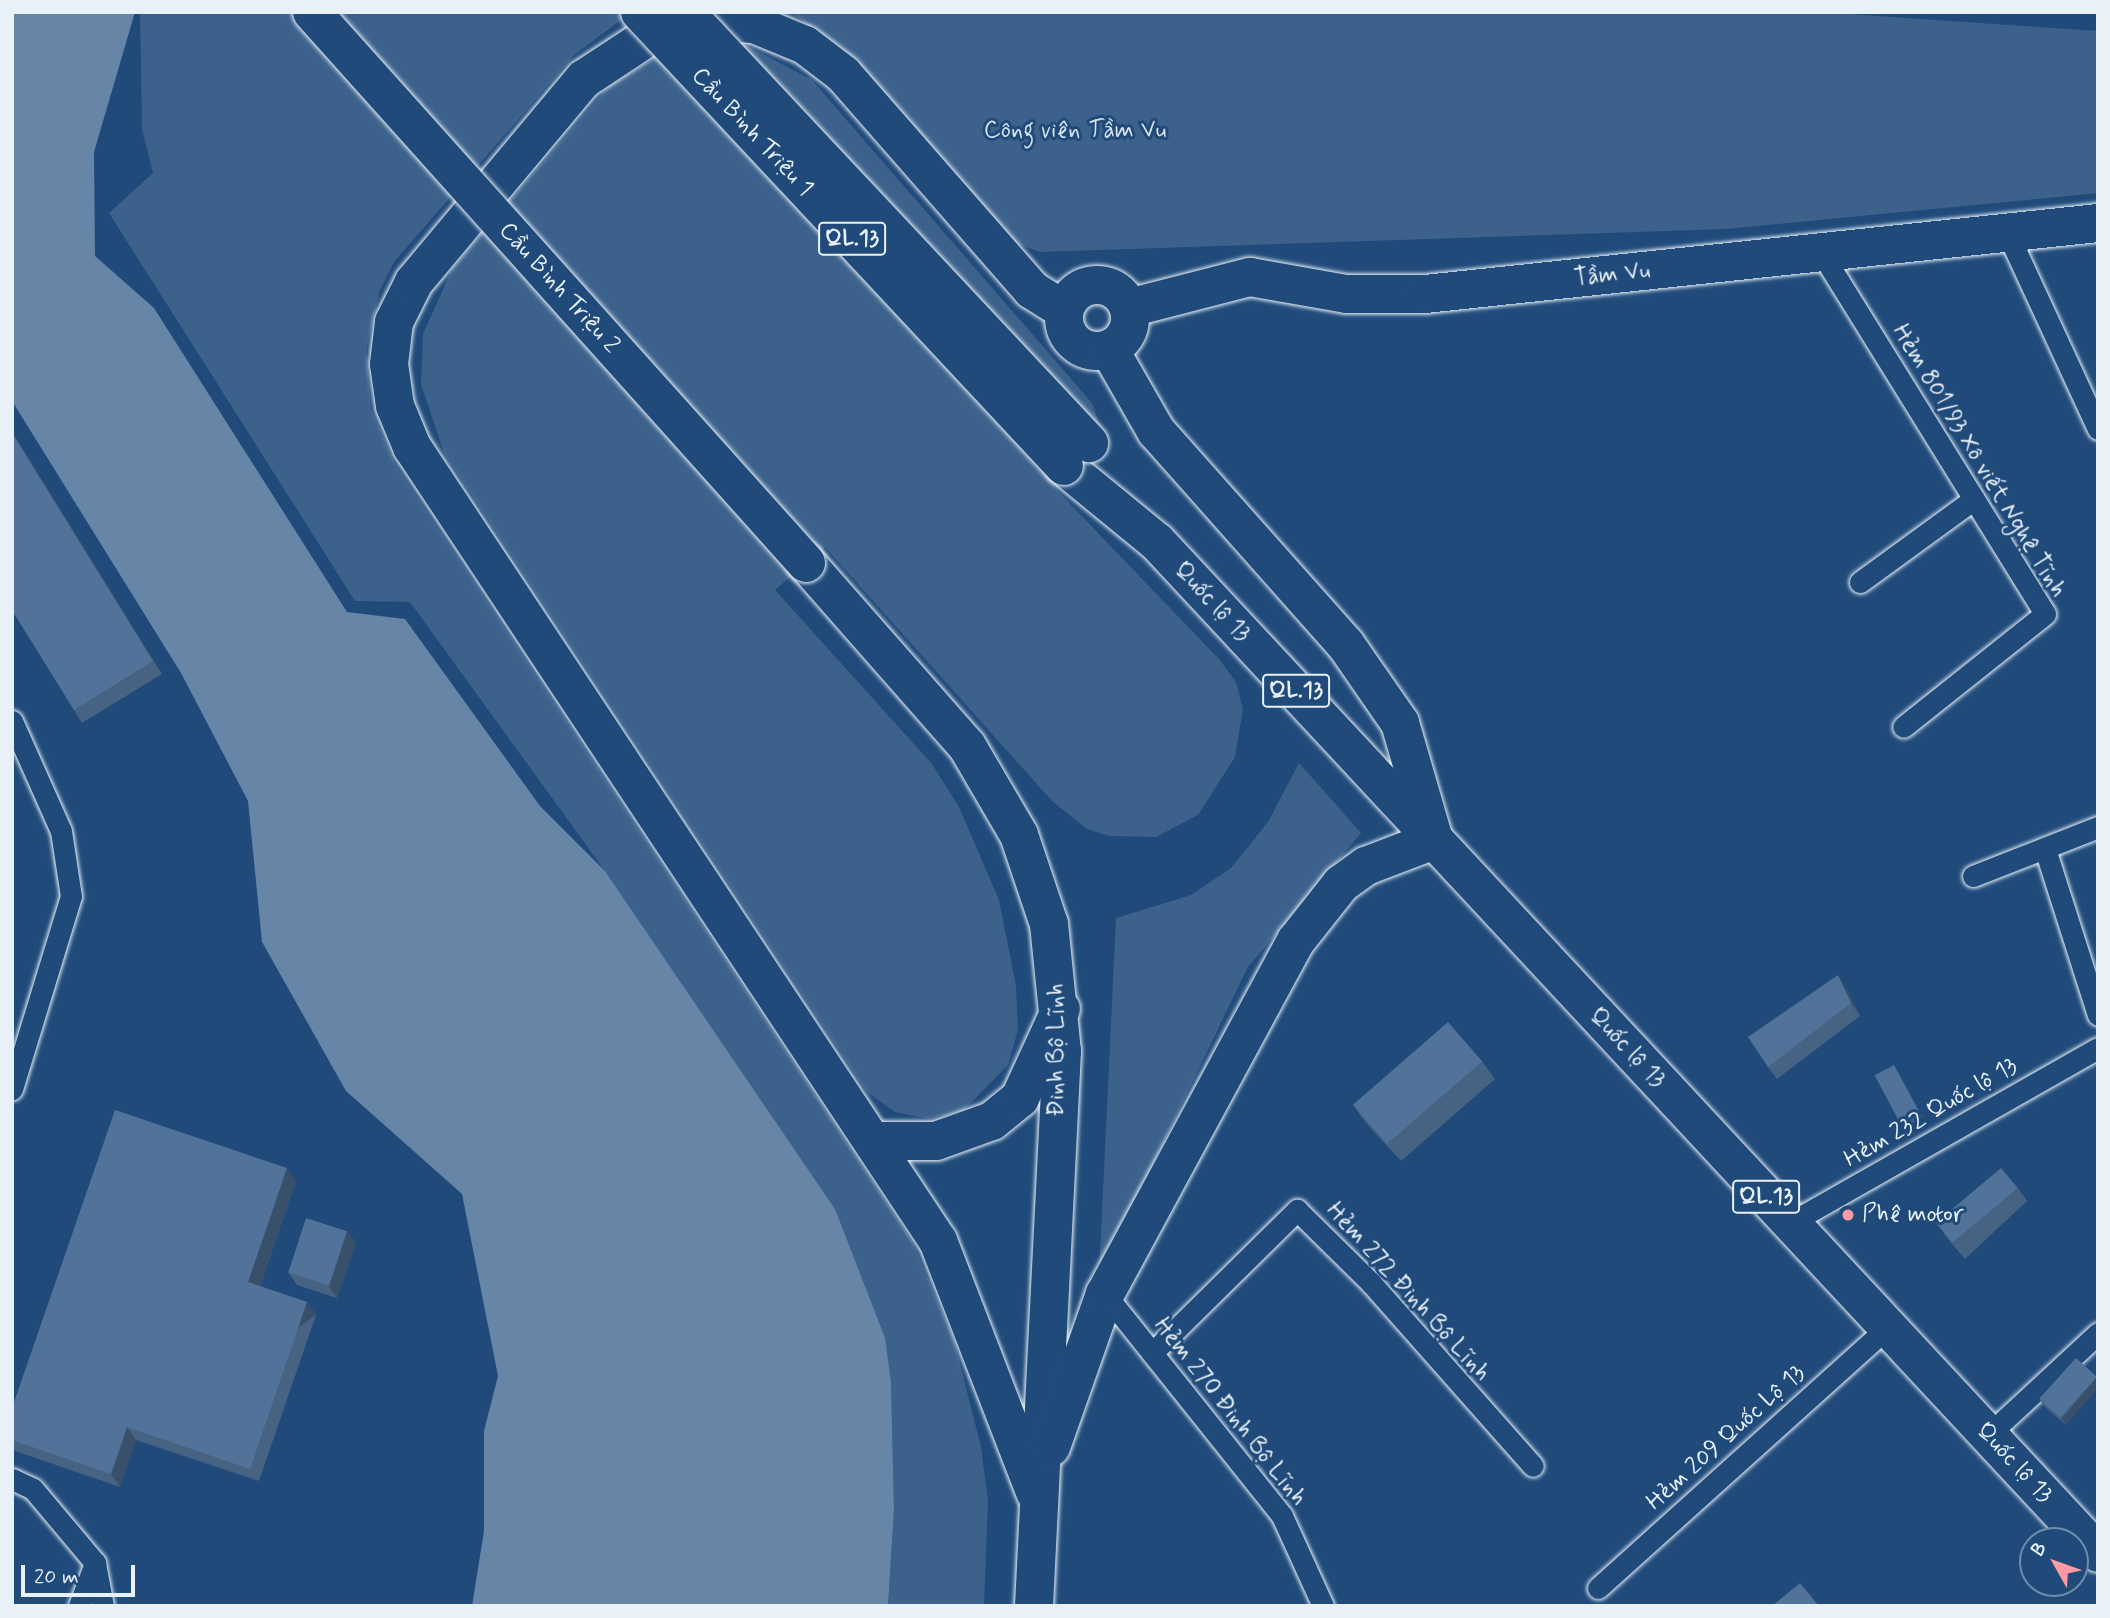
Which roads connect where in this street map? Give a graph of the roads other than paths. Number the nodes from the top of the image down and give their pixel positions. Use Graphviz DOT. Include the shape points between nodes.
graph roads {
  1 [pos="312,12"];
  2 [pos="639,12"];
  3 [pos="685,12"];
  4 [pos="2098,223"];
  5 [pos="2007,232"];
  6 [pos="1822,254"];
  7 [pos="1129,308"];
  8 [pos="1065,310"];
  9 [pos="1109,349"];
  10 [pos="2098,429"];
  11 [pos="1077,455"];
  12 [pos="1974,499"];
  13 [pos="806,563"];
  14 [pos="1860,582"];
  15 [pos="12,721"];
  16 [pos="1903,727"];
  17 [pos="2098,827"];
  18 [pos="1434,840"];
  19 [pos="2045,849"];
  20 [pos="1973,876"];
  21 [pos="1061,1009"];
  22 [pos="2098,1016"];
  23 [pos="2098,1048"];
  24 [pos="12,1089"];
  25 [pos="875,1141"];
  26 [pos="1790,1223"];
  27 [pos="1105,1294"];
  28 [pos="1888,1327"];
  29 [pos="2098,1333"];
  30 [pos="1152,1353"];
  31 [pos="1988,1434"];
  32 [pos="1533,1466"];
  33 [pos="12,1479"];
  34 [pos="1035,1492"];
  35 [pos="2098,1553"];
  36 [pos="96,1563"];
  37 [pos="1598,1588"];
  38 [pos="79,1606"];
  39 [pos="103,1606"];
  40 [pos="1034,1606"];
  41 [pos="1323,1606"];
  1 -- 13 [label="main road, Cầu Bình Triệu 2, bridge"];
  2 -- 11 [label="main road, Cầu Bình Triệu 1 / QL.13, bridge"];
  3 -- 11 [label="main road, Cầu Bình Triệu 1 / QL.13, bridge"];
  4 -- 5 [label="main road, Tầm Vu"];
  5 -- 6 [label="main road, Tầm Vu"];
  5 -- 10 [label="lane"];
  6 -- 7 [label="main road, Tầm Vu" via="1425,294 1346,294 1250,276"];
  6 -- 12 [label="lane, Hẻm 801/93 Xô viết Nghệ Tĩnh"];
  7 -- 8 [label="main road" via="1112,287 1098,284 1083,287"];
  7 -- 9 [label="main road" via="1127,331"];
  8 -- 9 [label="main road" via="1064,323 1080,346"];
  8 -- 25 [label="main road" via="1032,290 833,67 806,45 754,24 701,21 657,31 584,79 441,243 394,322 392,385 412,447"];
  9 -- 18 [label="main road" via="1156,432 1346,645 1400,723"];
  11 -- 18 [label="main road, Quốc lộ 13 / QL.13"];
  12 -- 14 [label="lane"];
  12 -- 16 [label="lane, Hẻm 801/93 Xô viết Nghệ Tĩnh" via="2045,614"];
  13 -- 21 [label="main road, Đinh Bộ Lĩnh" via="934,706 995,790 1038,883"];
  15 -- 24 [label="lane" via="61,831 71,896"];
  17 -- 19 [label="lane"];
  18 -- 26 [label="main road, Quốc lộ 13 / QL.13"];
  18 -- 27 [label="main road, Đinh Bộ Lĩnh" via="1366,866 1315,914"];
  19 -- 20 [label="lane"];
  19 -- 22 [label="lane"];
  21 -- 25 [label="main road" via="1020,1098 992,1121 936,1142"];
  21 -- 34 [label="main road, Đinh Bộ Lĩnh"];
  23 -- 26 [label="lane, Hẻm 232 Quốc lộ 13"];
  25 -- 34 [label="main road" via="938,1241"];
  26 -- 28 [label="main road, Quốc lộ 13 / QL.13"];
  27 -- 30 [label="lane, Hẻm 270 Đinh Bộ Lĩnh"];
  27 -- 34 [label="main road, Đinh Bộ Lĩnh"];
  28 -- 31 [label="main road, Quốc lộ 13 / QL.13"];
  28 -- 37 [label="lane, Hẻm 209 Quốc Lộ 13"];
  29 -- 31 [label="lane"];
  30 -- 32 [label="lane, Hẻm 272 Đinh Bộ Lĩnh" via="1297,1210 1371,1283"];
  30 -- 41 [label="lane, Hẻm 270 Đinh Bộ Lĩnh" via="1282,1516"];
  31 -- 35 [label="main road, Quốc lộ 13 / QL.13"];
  33 -- 36 [label="lane" via="33,1489"];
  34 -- 40 [label="main road, Đinh Bộ Lĩnh"];
  36 -- 38 [label="lane"];
  36 -- 39 [label="lane"];
}
